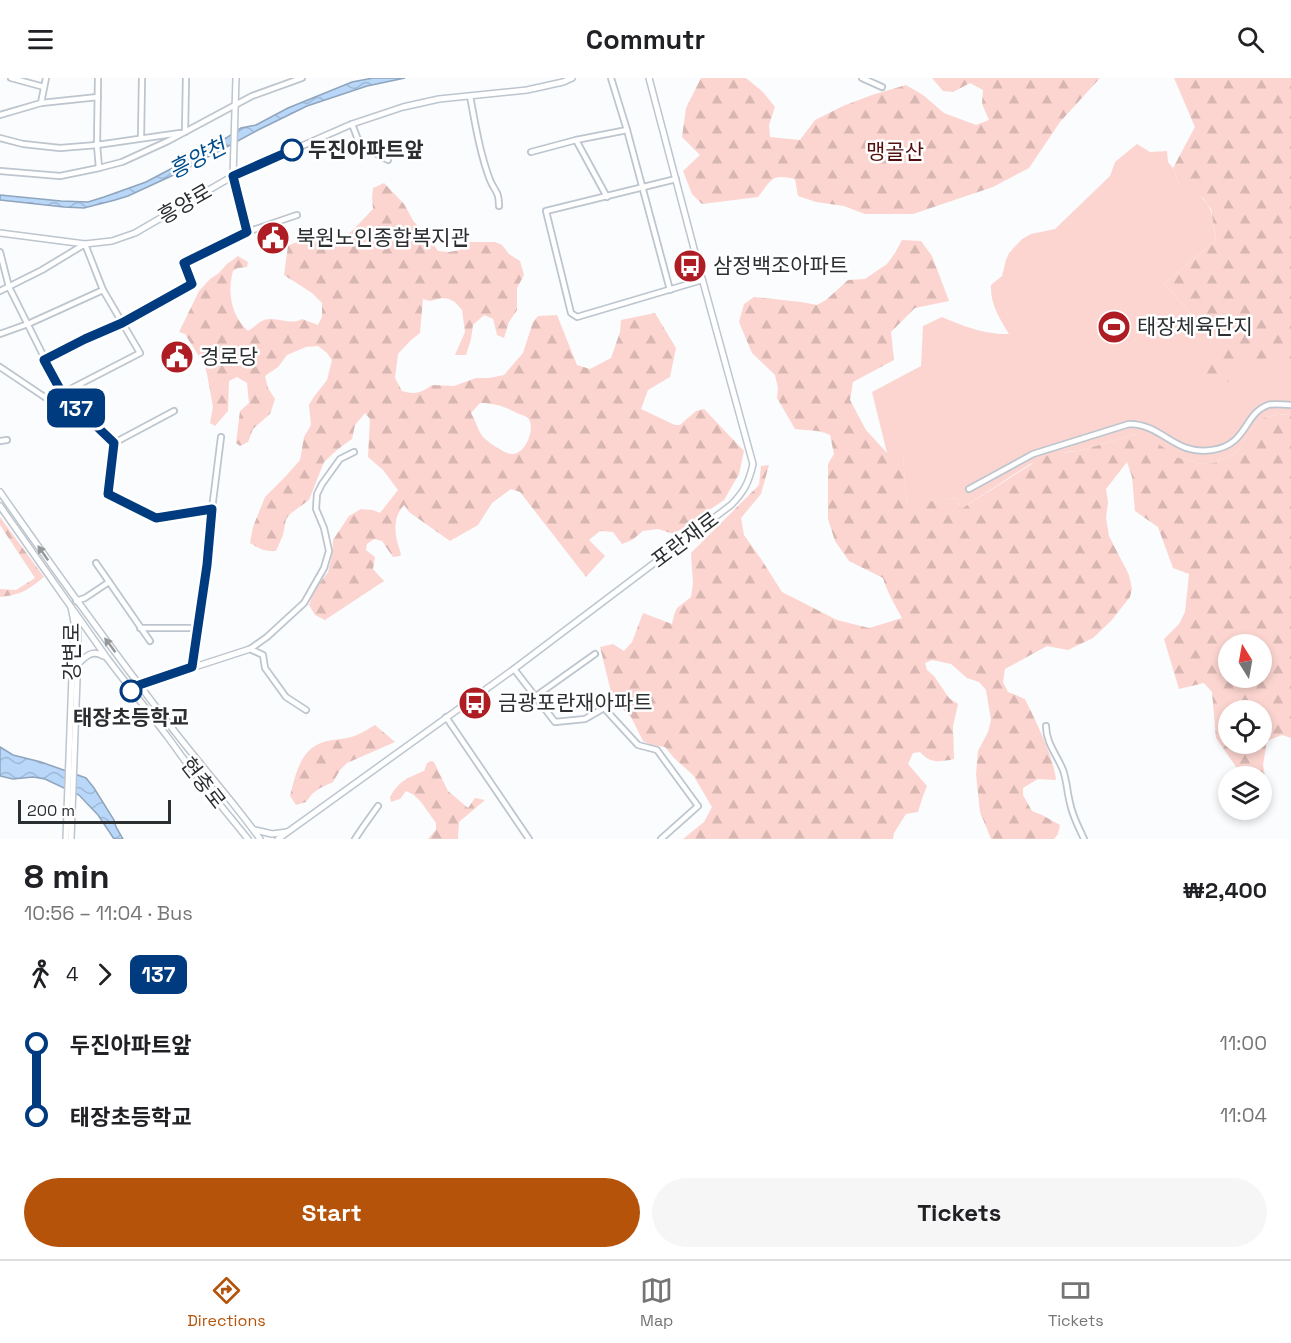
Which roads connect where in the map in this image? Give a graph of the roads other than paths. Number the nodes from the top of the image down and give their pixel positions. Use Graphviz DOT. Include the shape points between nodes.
graph roads {
  1 [pos="11,78"];
  2 [pos="46,78"];
  3 [pos="98,78"];
  4 [pos="142,78"];
  5 [pos="186,78"];
  6 [pos="236,78"];
  7 [pos="302,78"];
  8 [pos="572,78"];
  9 [pos="611,78"];
  10 [pos="649,78"];
  11 [pos="862,78"];
  12 [pos="44,87"];
  13 [pos="882,87"];
  14 [pos="470,96"];
  15 [pos="98,97"];
  16 [pos="41,103"];
  17 [pos="235,109"];
  18 [pos="0,115"];
  19 [pos="352,124"];
  20 [pos="627,130"];
  21 [pos="185,132"];
  22 [pos="0,138"];
  23 [pos="141,138"];
  24 [pos="576,140"];
  25 [pos="97,145"];
  26 [pos="531,152"];
  27 [pos="388,160"];
  28 [pos="99,168"];
  29 [pos="0,171"];
  30 [pos="233,176"];
  31 [pos="676,179"];
  32 [pos="643,187"];
  33 [pos="607,197"];
  34 [pos="499,206"];
  35 [pos="297,215"];
  36 [pos="247,232"];
  37 [pos="0,233"];
  38 [pos="85,244"];
  39 [pos="0,252"];
  40 [pos="702,280"];
  41 [pos="9,287"];
  42 [pos="103,290"];
  43 [pos="670,290"];
  44 [pos="0,291"];
  45 [pos="122,323"];
  46 [pos="27,324"];
  47 [pos="0,334"];
  48 [pos="44,360"];
  49 [pos="0,367"];
  50 [pos="62,393"];
  51 [pos="1291,405"];
  52 [pos="174,411"];
  53 [pos="220,437"];
  54 [pos="7,440"];
  55 [pos="0,441"];
  56 [pos="114,443"];
  57 [pos="354,452"];
  58 [pos="969,489"];
  59 [pos="0,492"];
  60 [pos="0,506"];
  61 [pos="212,509"];
  62 [pos="96,563"];
  63 [pos="109,582"];
  64 [pos="78,604"];
  65 [pos="72,608"];
  66 [pos="76,620"];
  67 [pos="140,628"];
  68 [pos="198,628"];
  69 [pos="150,641"];
  70 [pos="250,649"];
  71 [pos="595,654"];
  72 [pos="77,665"];
  73 [pos="192,667"];
  74 [pos="115,668"];
  75 [pos="514,669"];
  76 [pos="139,685"];
  77 [pos="131,691"];
  78 [pos="536,696"];
  79 [pos="306,710"];
  80 [pos="446,717"];
  81 [pos="1047,726"];
  82 [pos="174,730"];
  83 [pos="72,736"];
  84 [pos="167,736"];
  85 [pos="378,806"];
  86 [pos="253,829"];
  87 [pos="288,832"];
  88 [pos="66,839"];
  89 [pos="71,839"];
  90 [pos="248,839"];
  91 [pos="260,839"];
  92 [pos="280,839"];
  93 [pos="356,839"];
  94 [pos="529,839"];
  95 [pos="661,839"];
  96 [pos="1084,839"];
  1 -- 12 [label="street"];
  2 -- 12 [label="street"];
  3 -- 15 [label="street"];
  4 -- 23 [label="street"];
  5 -- 21 [label="street"];
  6 -- 17 [label="street"];
  7 -- 17 [label="street" via="252,96"];
  8 -- 14 [label="street, 흥양로" via="527,90"];
  9 -- 20 [label="street"];
  10 -- 31 [label="street, 포란재로"];
  11 -- 13 [label="street"];
  12 -- 16 [label="street"];
  14 -- 19 [label="street, 흥양로" via="403,107"];
  14 -- 34 [label="street"];
  15 -- 16 [label="street"];
  15 -- 25 [label="street"];
  16 -- 18 [label="street"];
  17 -- 21 [label="street"];
  17 -- 30 [label="street"];
  19 -- 27 [label="street" via="360,146"];
  19 -- 30 [label="street, 흥양로"];
  20 -- 24 [label="street"];
  20 -- 32 [label="street"];
  21 -- 23 [label="street"];
  21 -- 28 [label="street" via="122,162"];
  22 -- 25 [label="street" via="60,148"];
  23 -- 25 [label="street"];
  24 -- 26 [label="street"];
  24 -- 33 [label="street"];
  25 -- 28 [label="street"];
  28 -- 29 [label="street" via="60,176"];
  30 -- 36 [label="street"];
  30 -- 38 [label="street, 흥양로" via="135,233"];
  31 -- 32 [label="street"];
  31 -- 40 [label="street, 포란재로"];
  32 -- 33 [label="street"];
  32 -- 43 [label="street"];
  33 -- 43 [label="street" via="546,211 571,313 577,317"];
  35 -- 36 [label="street"];
  36 -- 45 [label="street" via="184,263 192,284"];
  37 -- 38 [label="street, 흥양로"];
  38 -- 41 [label="street"];
  38 -- 42 [label="street"];
  39 -- 41 [label="street"];
  40 -- 43 [label="street"];
  40 -- 75 [label="street, 포란재로" via="753,464 742,494"];
  41 -- 44 [label="street"];
  41 -- 46 [label="street"];
  42 -- 45 [label="street"];
  42 -- 46 [label="street"];
  45 -- 48 [label="street"];
  45 -- 50 [label="street" via="141,353"];
  46 -- 47 [label="street"];
  46 -- 48 [label="street"];
  48 -- 50 [label="street"];
  49 -- 50 [label="street" via="49,400"];
  50 -- 56 [label="street"];
  51 -- 58 [label="street" via="1264,407 1238,438 1221,448 1182,448 1150,428 1130,424 1034,454"];
  52 -- 56 [label="street"];
  53 -- 61 [label="street"];
  54 -- 55 [label="street"];
  56 -- 61 [label="street" via="108,494 156,518"];
  57 -- 70 [label="street" via="340,459 317,494 316,509 329,551 324,568 304,603"];
  64 -- 59 [label="street, 현충로, one-way"];
  60 -- 65 [label="street, 현충로"];
  61 -- 68 [label="street"];
  62 -- 63 [label="street"];
  63 -- 64 [label="street"];
  63 -- 67 [label="street"];
  64 -- 65 [label="street"];
  76 -- 64 [label="street, 현충로, one-way"];
  65 -- 66 [label="street, 강변로"];
  65 -- 74 [label="street, 현충로"];
  66 -- 72 [label="street, 강변로"];
  66 -- 83 [label="street, 강변로"];
  67 -- 68 [label="street"];
  67 -- 69 [label="street"];
  68 -- 73 [label="street"];
  70 -- 73 [label="street"];
  70 -- 79 [label="street" via="263,655 265,668 286,697"];
  71 -- 78 [label="street"];
  72 -- 74 [label="street" via="95,653"];
  72 -- 83 [label="street, 강변로"];
  73 -- 76 [label="street"];
  74 -- 77 [label="street, 현충로"];
  75 -- 78 [label="street"];
  75 -- 80 [label="street, 포란재로"];
  76 -- 77 [label="street"];
  76 -- 82 [label="street, 현충로"];
  77 -- 84 [label="street, 현충로"];
  78 -- 95 [label="street" via="555,722 585,719 604,708 638,745 657,750 698,806"];
  80 -- 87 [label="street, 포란재로"];
  80 -- 94 [label="street"];
  81 -- 96 [label="street" via="1046,734 1063,770 1070,805"];
  82 -- 84 [label="street"];
  82 -- 86 [label="street, 현충로"];
  83 -- 88 [label="street"];
  83 -- 89 [label="street"];
  84 -- 90 [label="street, 현충로"];
  85 -- 93 [label="street"];
  86 -- 87 [label="street" via="268,834"];
  86 -- 91 [label="street, 현충로"];
  87 -- 92 [label="street, 포란재로"];
}
